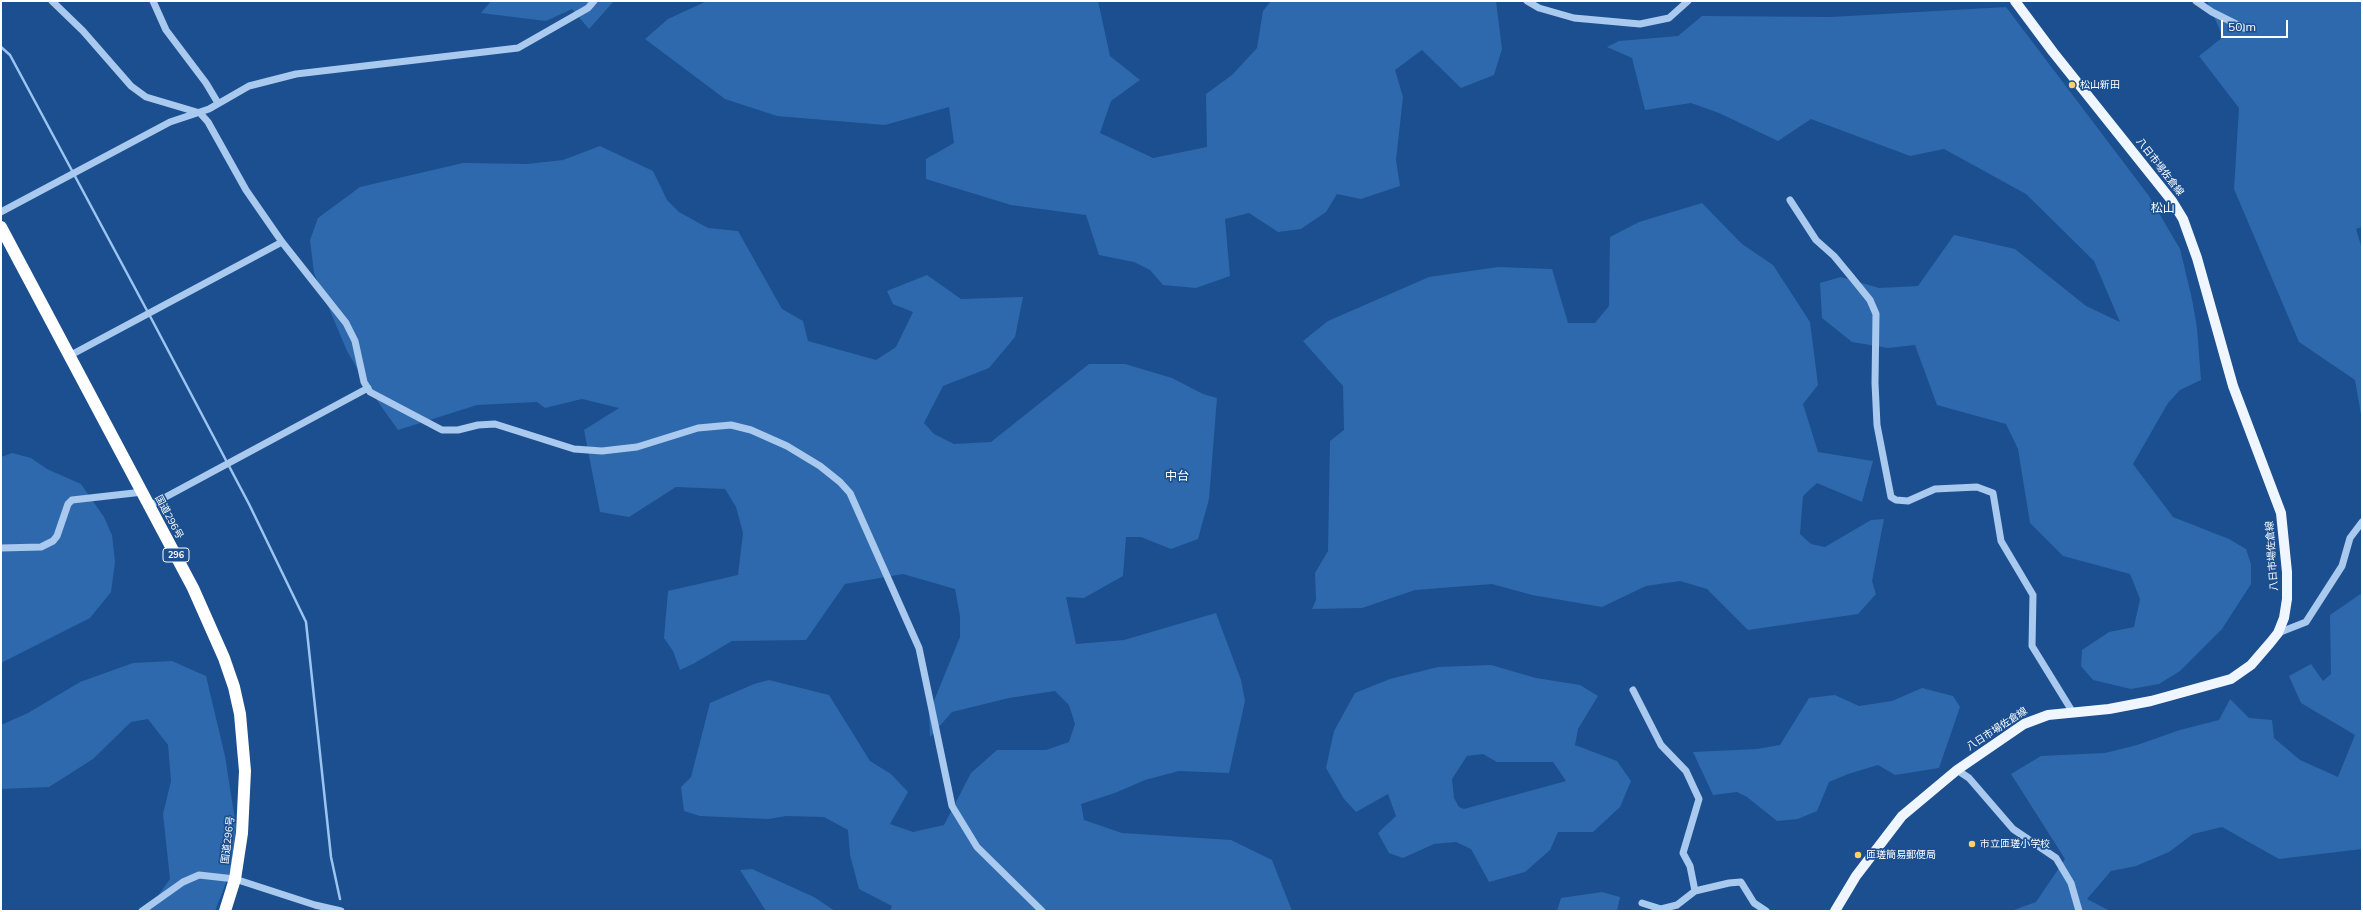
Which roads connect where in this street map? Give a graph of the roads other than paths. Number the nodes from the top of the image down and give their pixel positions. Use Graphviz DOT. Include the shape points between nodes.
graph roads {
  1 [pos="52,1"];
  2 [pos="153,1"];
  3 [pos="594,1"];
  4 [pos="1527,1"];
  5 [pos="1688,1"];
  6 [pos="2015,1"];
  7 [pos="2196,1"];
  8 [pos="2244,28"];
  9 [pos="218,103"];
  10 [pos="200,113"];
  11 [pos="1790,200"];
  12 [pos="1,212"];
  13 [pos="1,226"];
  14 [pos="282,242"];
  15 [pos="69,356"];
  16 [pos="368,388"];
  17 [pos="143,492"];
  18 [pos="149,506"];
  19 [pos="2362,522"];
  20 [pos="1,548"];
  21 [pos="2278,633"];
  22 [pos="1632,690"];
  23 [pos="2072,711"];
  24 [pos="1957,770"];
  25 [pos="235,878"];
  26 [pos="1695,891"];
  27 [pos="1642,903"];
  28 [pos="142,911"];
  29 [pos="225,911"];
  30 [pos="341,911"];
  31 [pos="1042,911"];
  32 [pos="1766,911"];
  33 [pos="1835,911"];
  34 [pos="2079,911"];
  1 -- 10 [label="street" via="136,90 146,97"];
  2 -- 9 [label="street" via="166,30 202,76"];
  3 -- 9 [label="street" via="588,8 518,48 296,74 249,86"];
  4 -- 5 [label="street" via="1539,8 1574,18 1640,24 1669,18"];
  6 -- 21 [label="main road, 八日市場佐倉線" via="2184,219 2233,386 2281,513 2287,599"];
  7 -- 8 [label="street"];
  9 -- 10 [label="street"];
  10 -- 12 [label="street" via="170,122"];
  10 -- 14 [label="street" via="208,122 246,190"];
  11 -- 23 [label="street" via="1816,240 1834,256 1870,300 1876,314 1877,425 1891,497 1908,501 1942,488 1977,487 1993,493 2001,541 2033,595 2032,646"];
  13 -- 15 [label="highway, 国道296号 / 296"];
  14 -- 15 [label="street"];
  14 -- 16 [label="street" via="346,323 355,341 364,382"];
  15 -- 17 [label="highway, 国道296号 / 296"];
  16 -- 18 [label="street"];
  16 -- 31 [label="street" via="370,392 442,430 495,424 574,449 602,451 637,447 698,428 731,425 751,430 787,446 820,466 850,493 919,648 952,806 977,847"];
  17 -- 18 [label="highway, 国道296号 / 296"];
  17 -- 20 [label="street" via="72,500 65,510 53,541 41,547"];
  18 -- 25 [label="highway, 国道296号 / 296" via="209,623 224,658 240,714 246,771 242,833"];
  19 -- 21 [label="street" via="2350,538 2342,566 2306,622"];
  21 -- 23 [label="main road, 八日市場佐倉線" via="2251,665 2238,675 2220,683 2130,706"];
  22 -- 26 [label="street" via="1661,745 1686,772 1699,799 1683,853 1690,866"];
  23 -- 24 [label="main road, 八日市場佐倉線" via="2048,714 2028,722"];
  24 -- 33 [label="main road, 八日市場佐倉線" via="1902,816 1856,876"];
  24 -- 34 [label="street" via="1969,778 2013,828 2056,858 2071,883"];
  25 -- 28 [label="street" via="199,875 183,882"];
  25 -- 29 [label="highway, 国道296号 / 296"];
  25 -- 30 [label="street"];
  26 -- 27 [label="street" via="1677,905 1661,909"];
  26 -- 32 [label="street" via="1729,882 1741,882 1754,904"];
}
